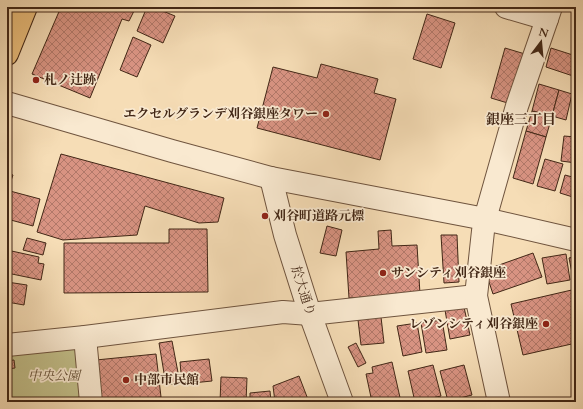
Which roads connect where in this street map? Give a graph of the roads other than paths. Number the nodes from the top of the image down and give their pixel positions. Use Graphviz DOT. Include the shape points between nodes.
graph roads {
  1 [pos="26,7"];
  2 [pos="506,7"];
  3 [pos="549,13"];
  4 [pos="7,54"];
  5 [pos="7,103"];
  6 [pos="271,178"];
  7 [pos="485,219"];
  8 [pos="576,240"];
  9 [pos="476,296"];
  10 [pos="310,314"];
  11 [pos="85,337"];
  12 [pos="7,345"];
  13 [pos="91,402"];
  14 [pos="342,402"];
  15 [pos="499,402"];
  1 -- 4 [label="main road"];
  2 -- 3 [label="street"];
  3 -- 7 [label="street" via="517,106"];
  5 -- 6 [label="street"];
  6 -- 7 [label="street"];
  6 -- 10 [label="street, 於大通り" via="285,235"];
  7 -- 8 [label="street"];
  7 -- 9 [label="street"];
  9 -- 10 [label="street"];
  9 -- 15 [label="street"];
  10 -- 11 [label="street" via="283,312"];
  10 -- 14 [label="street, 於大通り"];
  11 -- 12 [label="street"];
  11 -- 13 [label="street"];
}
